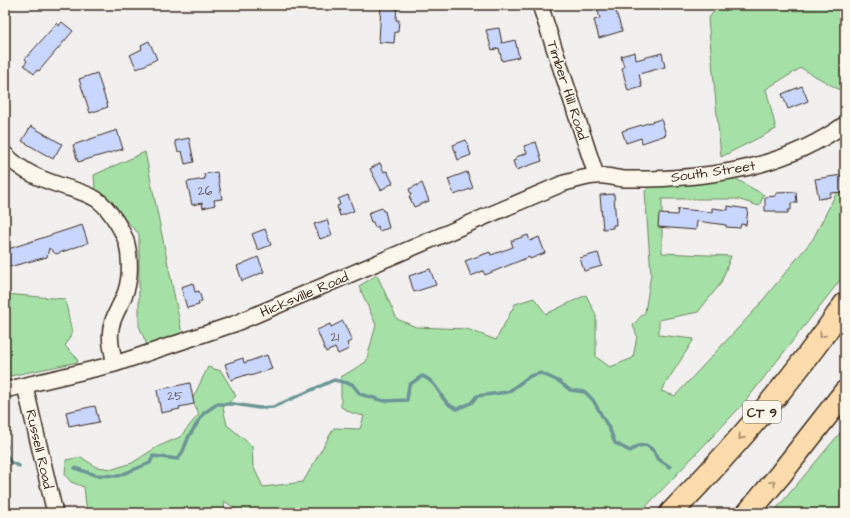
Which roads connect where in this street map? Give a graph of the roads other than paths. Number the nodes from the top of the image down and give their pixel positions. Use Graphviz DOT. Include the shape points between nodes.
graph roads {
  1 [pos="540,5"];
  2 [pos="845,124"];
  3 [pos="5,154"];
  4 [pos="596,176"];
  5 [pos="845,304"];
  6 [pos="115,364"];
  7 [pos="26,386"];
  8 [pos="5,390"];
  9 [pos="845,392"];
  10 [pos="55,513"];
  11 [pos="671,513"];
  12 [pos="748,513"];
  1 -- 4 [label="street, Timber Hill Road"];
  2 -- 4 [label="street, South Street" via="813,144 787,156 734,171 704,176 649,179"];
  3 -- 6 [label="street" via="18,166 40,179 83,192 97,200 110,212 121,230 128,248 129,270 126,291 112,326 110,341"];
  4 -- 6 [label="street, Hicksville Road" via="564,183 234,324"];
  5 -- 11 [label="highway, CT 9, one-way" via="767,407"];
  6 -- 7 [label="street, Hicksville Road"];
  7 -- 8 [label="street, Hicksville Road"];
  7 -- 10 [label="street, Russell Road"];
  12 -- 9 [label="highway, one-way"];
}
